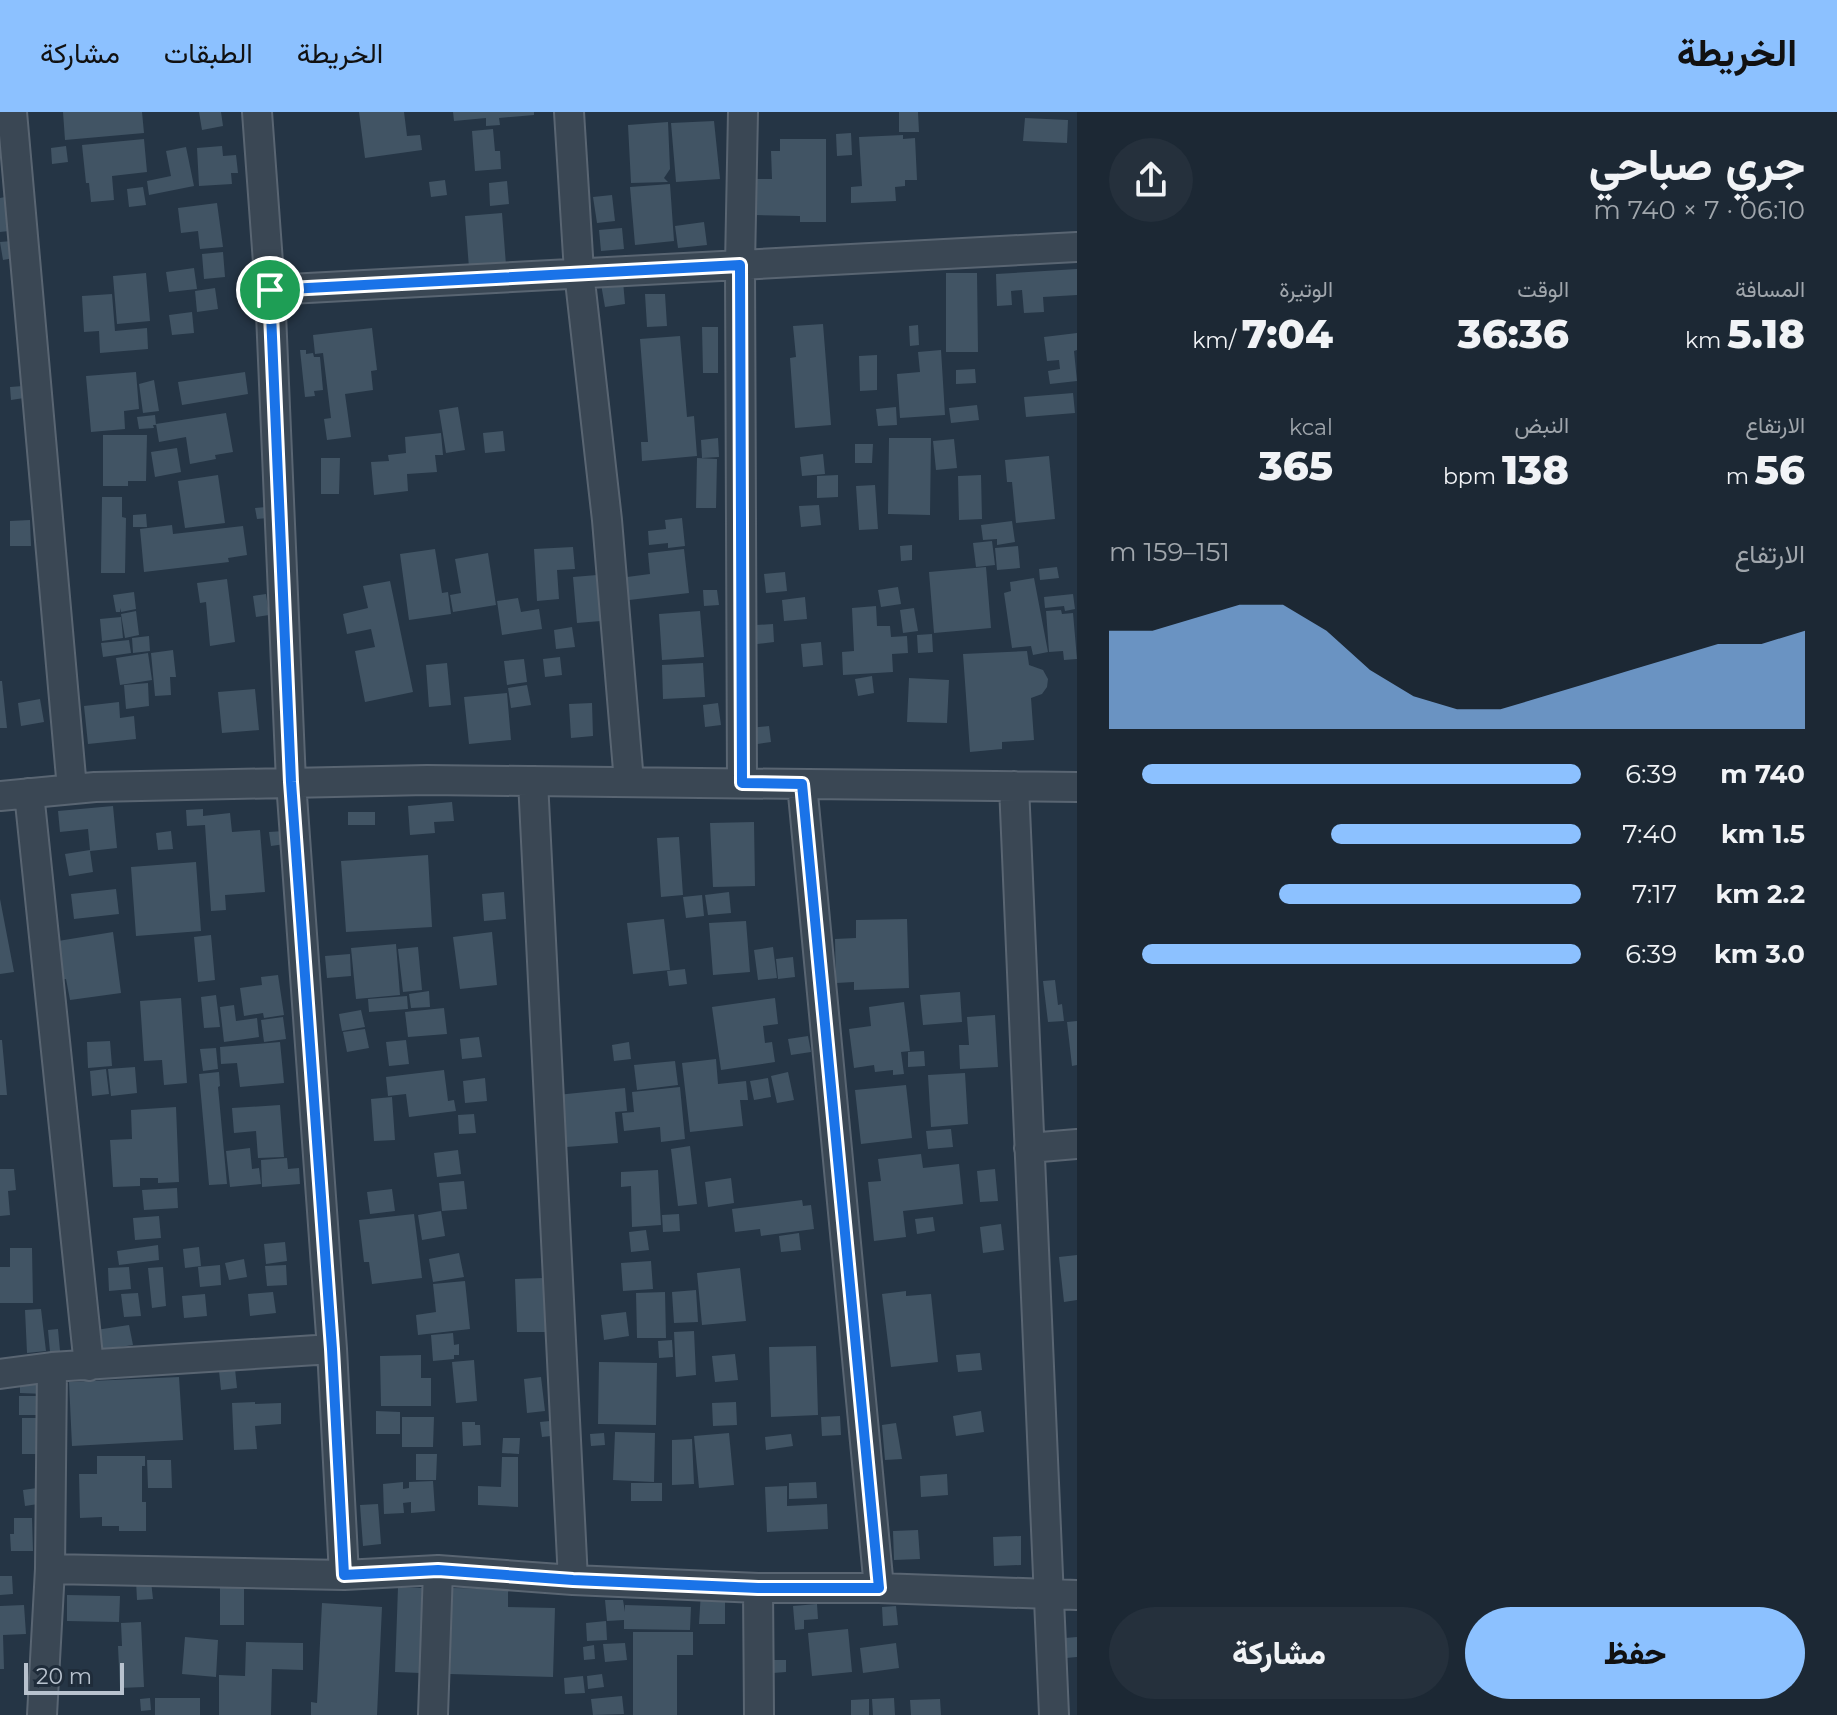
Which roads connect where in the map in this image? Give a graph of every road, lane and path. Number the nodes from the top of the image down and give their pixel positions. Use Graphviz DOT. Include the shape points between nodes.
graph roads {
  1 [pos="12,112"];
  2 [pos="257,112"];
  3 [pos="569,112"];
  4 [pos="743,112"];
  5 [pos="1077,247"];
  6 [pos="740,265"];
  7 [pos="579,272"];
  8 [pos="270,290"];
  9 [pos="533,781"];
  10 [pos="291,782"];
  11 [pos="629,782"];
  12 [pos="742,783"];
  13 [pos="802,784"];
  14 [pos="1014,786"];
  15 [pos="1077,787"];
  16 [pos="72,789"];
  17 [pos="29,793"];
  18 [pos="0,796"];
  19 [pos="1077,1144"];
  20 [pos="1029,1148"];
  21 [pos="332,1349"];
  22 [pos="89,1366"];
  23 [pos="52,1367"];
  24 [pos="0,1374"];
  25 [pos="50,1569"];
  26 [pos="438,1570"];
  27 [pos="344,1575"];
  28 [pos="573,1580"];
  29 [pos="758,1588"];
  30 [pos="879,1588"];
  31 [pos="1064,1595"];
  32 [pos="42,1715"];
  33 [pos="433,1715"];
  34 [pos="759,1715"];
  35 [pos="1054,1715"];
  1 -- 16 [label="street"];
  2 -- 8 [label="street"];
  3 -- 7 [label="street"];
  4 -- 6 [label="street"];
  5 -- 6 [label="street"];
  6 -- 7 [label="street"];
  6 -- 12 [label="street"];
  7 -- 8 [label="street"];
  7 -- 11 [label="street"];
  8 -- 10 [label="street"];
  9 -- 10 [label="street"];
  9 -- 11 [label="street"];
  9 -- 28 [label="street"];
  10 -- 16 [label="street"];
  10 -- 21 [label="street"];
  11 -- 12 [label="street"];
  12 -- 13 [label="street"];
  13 -- 14 [label="street"];
  13 -- 30 [label="street"];
  14 -- 15 [label="street"];
  14 -- 20 [label="street"];
  16 -- 17 [label="street"];
  17 -- 18 [label="street"];
  17 -- 22 [label="street"];
  19 -- 20 [label="street"];
  20 -- 31 [label="street"];
  21 -- 22 [label="street"];
  21 -- 27 [label="street"];
  22 -- 23 [label="street"];
  23 -- 24 [label="street"];
  23 -- 25 [label="street"];
  25 -- 27 [label="street"];
  25 -- 32 [label="street"];
  26 -- 27 [label="street"];
  26 -- 28 [label="street"];
  26 -- 33 [label="street"];
  28 -- 29 [label="street"];
  29 -- 30 [label="street"];
  29 -- 34 [label="street"];
  30 -- 31 [label="street"];
  31 -- 35 [label="street"];
}
